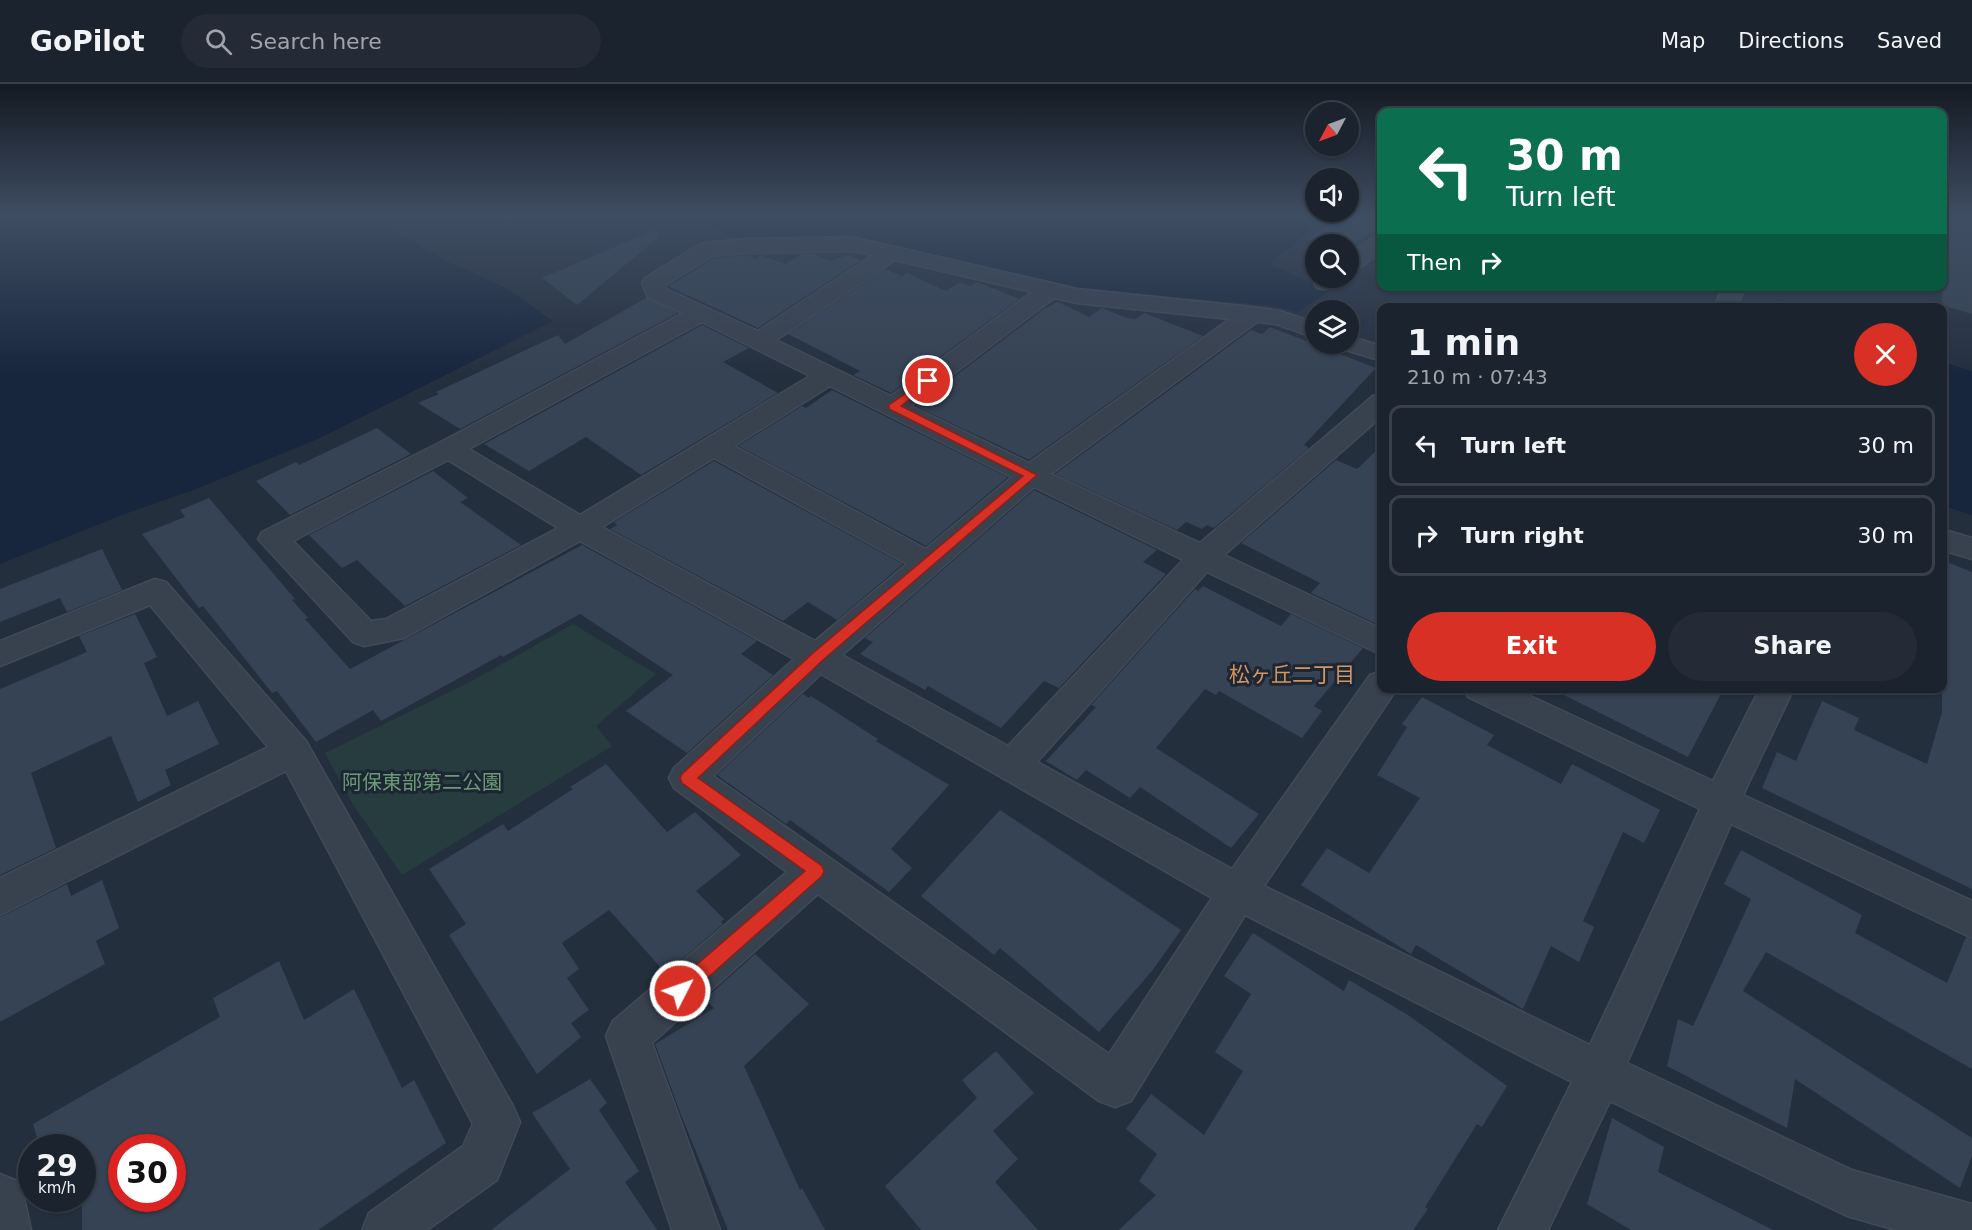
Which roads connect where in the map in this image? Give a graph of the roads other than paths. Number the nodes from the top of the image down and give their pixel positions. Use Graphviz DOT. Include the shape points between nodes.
graph roads {
  1 [pos="675,269"];
  2 [pos="866,269"];
  3 [pos="962,269"];
  4 [pos="1050,290"];
  5 [pos="702,313"];
  6 [pos="1252,314"];
  7 [pos="1305,327"];
  8 [pos="759,341"];
  9 [pos="1359,347"];
  10 [pos="1377,352"];
  11 [pos="830,375"];
  12 [pos="1377,406"];
  13 [pos="893,407"];
  14 [pos="713,446"];
  15 [pos="449,449"];
  16 [pos="1031,475"];
  17 [pos="580,528"];
  18 [pos="1947,541"];
  19 [pos="1972,549"];
  20 [pos="1203,557"];
  21 [pos="928,563"];
  22 [pos="1377,641"];
  23 [pos="0,654"];
  24 [pos="818,657"];
  25 [pos="1377,691"];
  26 [pos="1491,693"];
  27 [pos="1775,693"];
  28 [pos="293,751"];
  29 [pos="1012,766"];
  30 [pos="1722,801"];
  31 [pos="816,871"];
  32 [pos="1238,892"];
  33 [pos="0,897"];
  34 [pos="1972,920"];
  35 [pos="1600,1073"];
  36 [pos="0,1198"];
  37 [pos="1972,1228"];
  38 [pos="7,1230"];
  39 [pos="386,1230"];
  40 [pos="696,1230"];
  41 [pos="1522,1230"];
  1 -- 5 [label="street" via="653,283 656,293"];
  2 -- 8 [label="street"];
  3 -- 4 [label="street"];
  4 -- 6 [label="street"];
  4 -- 13 [label="street"];
  5 -- 8 [label="street"];
  5 -- 15 [label="street"];
  6 -- 7 [label="street"];
  6 -- 16 [label="street"];
  8 -- 11 [label="street"];
  9 -- 10 [label="street"];
  11 -- 13 [label="street"];
  11 -- 14 [label="street"];
  12 -- 20 [label="street"];
  13 -- 16 [label="street"];
  14 -- 17 [label="street"];
  14 -- 21 [label="street"];
  15 -- 17 [label="street"];
  15 -- 17 [label="street" via="273,539 364,634 393,630"];
  16 -- 20 [label="street"];
  16 -- 21 [label="street"];
  17 -- 24 [label="street"];
  18 -- 19 [label="street"];
  20 -- 22 [label="street"];
  20 -- 29 [label="street"];
  21 -- 24 [label="street"];
  23 -- 28 [label="street" via="155,590"];
  24 -- 29 [label="street"];
  24 -- 31 [label="street" via="687,778"];
  25 -- 32 [label="street"];
  26 -- 30 [label="street"];
  27 -- 30 [label="street"];
  28 -- 33 [label="street"];
  28 -- 39 [label="street" via="497,1122 480,1163"];
  29 -- 32 [label="street"];
  30 -- 34 [label="street"];
  30 -- 35 [label="street"];
  31 -- 32 [label="street" via="1115,1085"];
  31 -- 40 [label="street" via="628,1036"];
  32 -- 35 [label="street"];
  35 -- 37 [label="street" via="1848,1192"];
  35 -- 41 [label="street"];
  36 -- 38 [label="street"];
}
